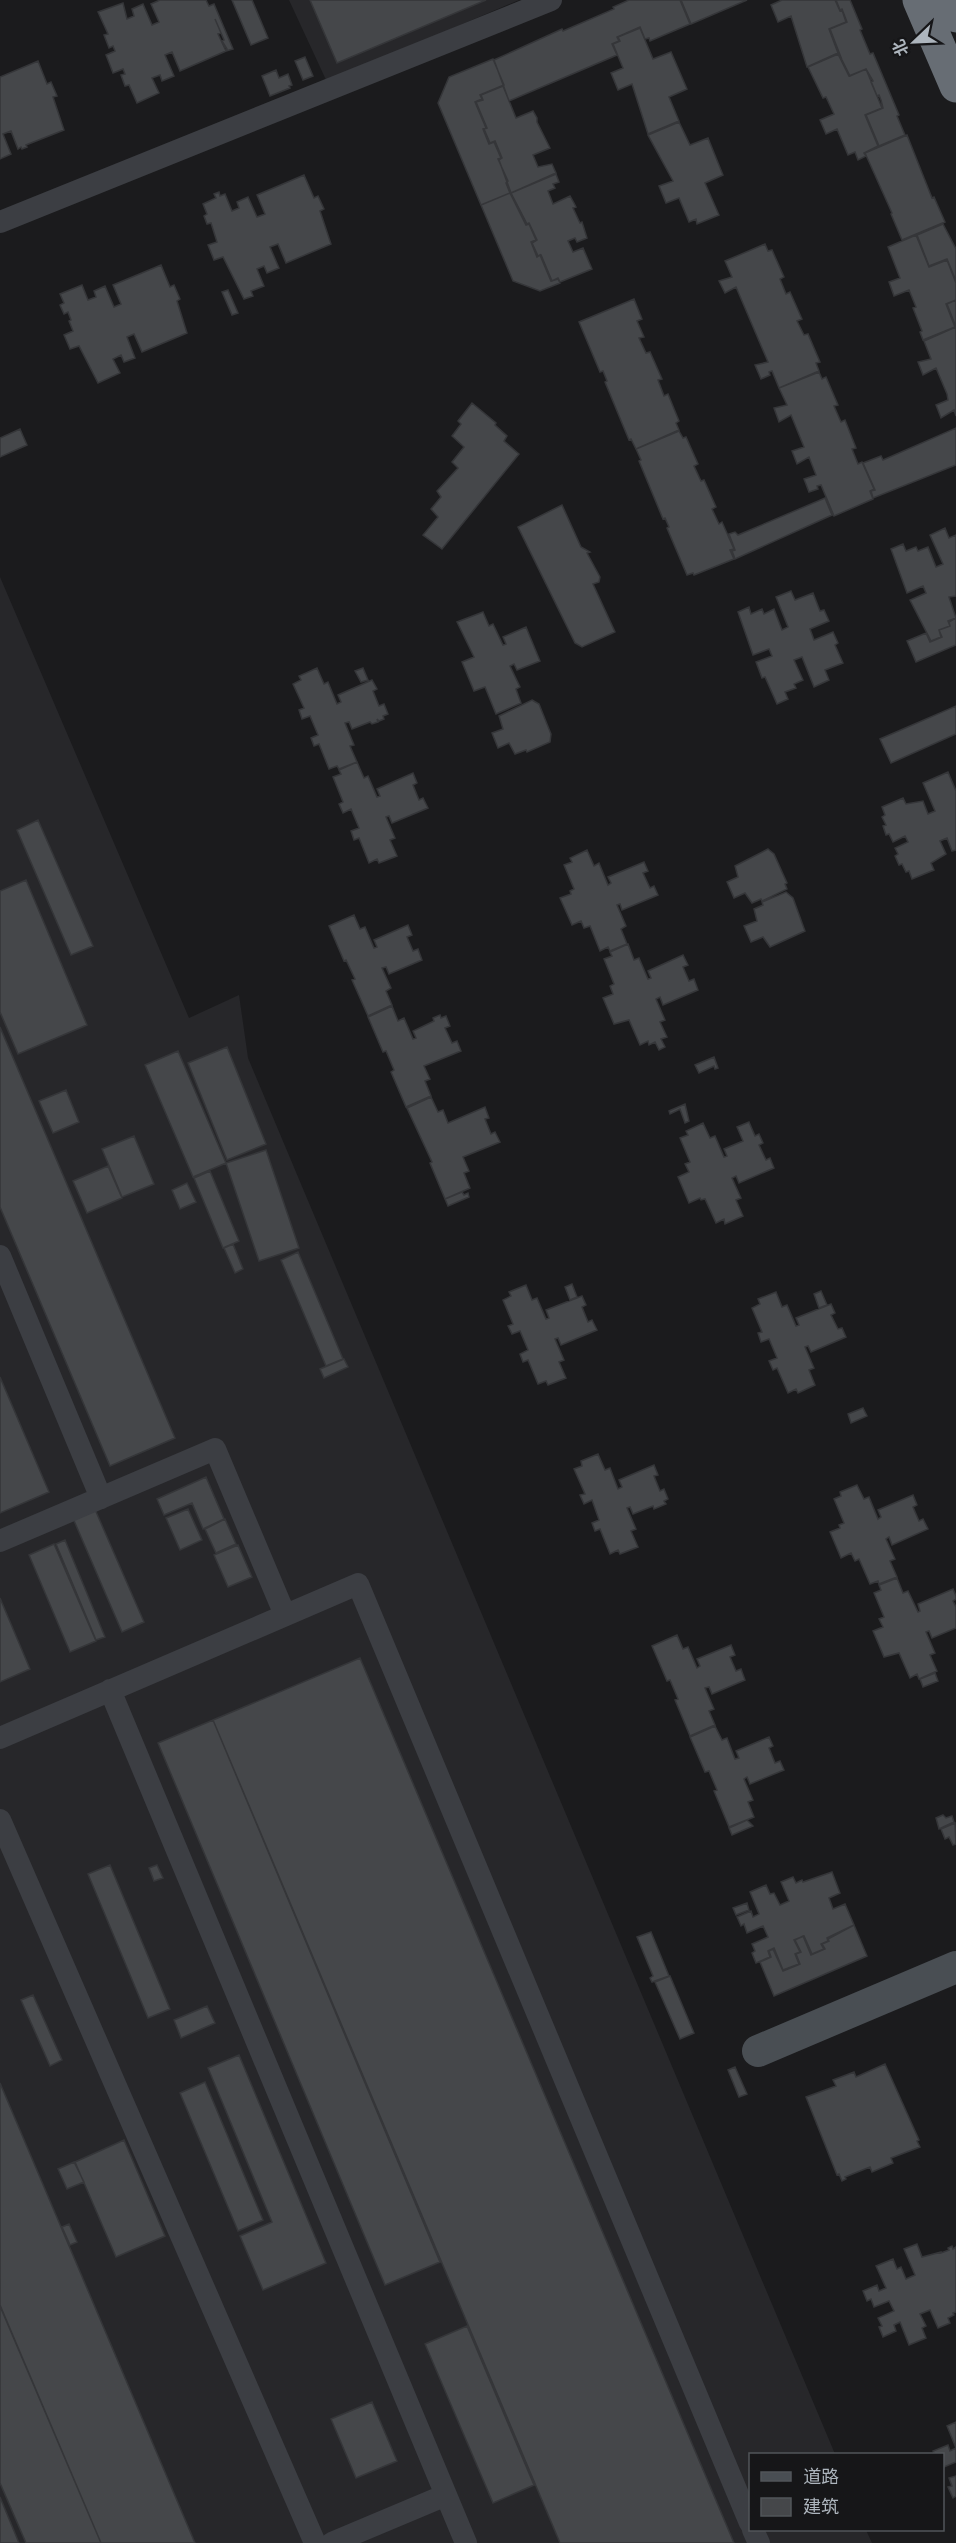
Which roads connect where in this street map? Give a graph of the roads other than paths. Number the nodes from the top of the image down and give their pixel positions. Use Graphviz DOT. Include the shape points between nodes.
graph roads {
  1 [pos="551,0"];
  2 [pos="919,0"];
  3 [pos="949,0"];
  4 [pos="956,16"];
  5 [pos="956,86"];
  6 [pos="0,222"];
  7 [pos="0,1256"];
  8 [pos="101,1498"];
  9 [pos="0,1541"];
  10 [pos="285,1615"];
  11 [pos="110,1690"];
  12 [pos="0,1738"];
  13 [pos="0,1820"];
  14 [pos="956,1967"];
  15 [pos="758,2051"];
  16 [pos="446,2495"];
  17 [pos="749,2521"];
  18 [pos="315,2543"];
  19 [pos="332,2543"];
  20 [pos="466,2543"];
  1 -- 6 [label="street"];
  2 -- 5 [label="highway"];
  3 -- 4 [label="highway"];
  7 -- 8 [label="street"];
  8 -- 9 [label="street"];
  8 -- 10 [label="street" via="215,1449"];
  10 -- 11 [label="street"];
  10 -- 17 [label="street" via="358,1584"];
  11 -- 12 [label="street"];
  11 -- 16 [label="street"];
  13 -- 18 [label="street"];
  14 -- 15 [label="street"];
  16 -- 19 [label="street"];
  16 -- 20 [label="street"];
}
